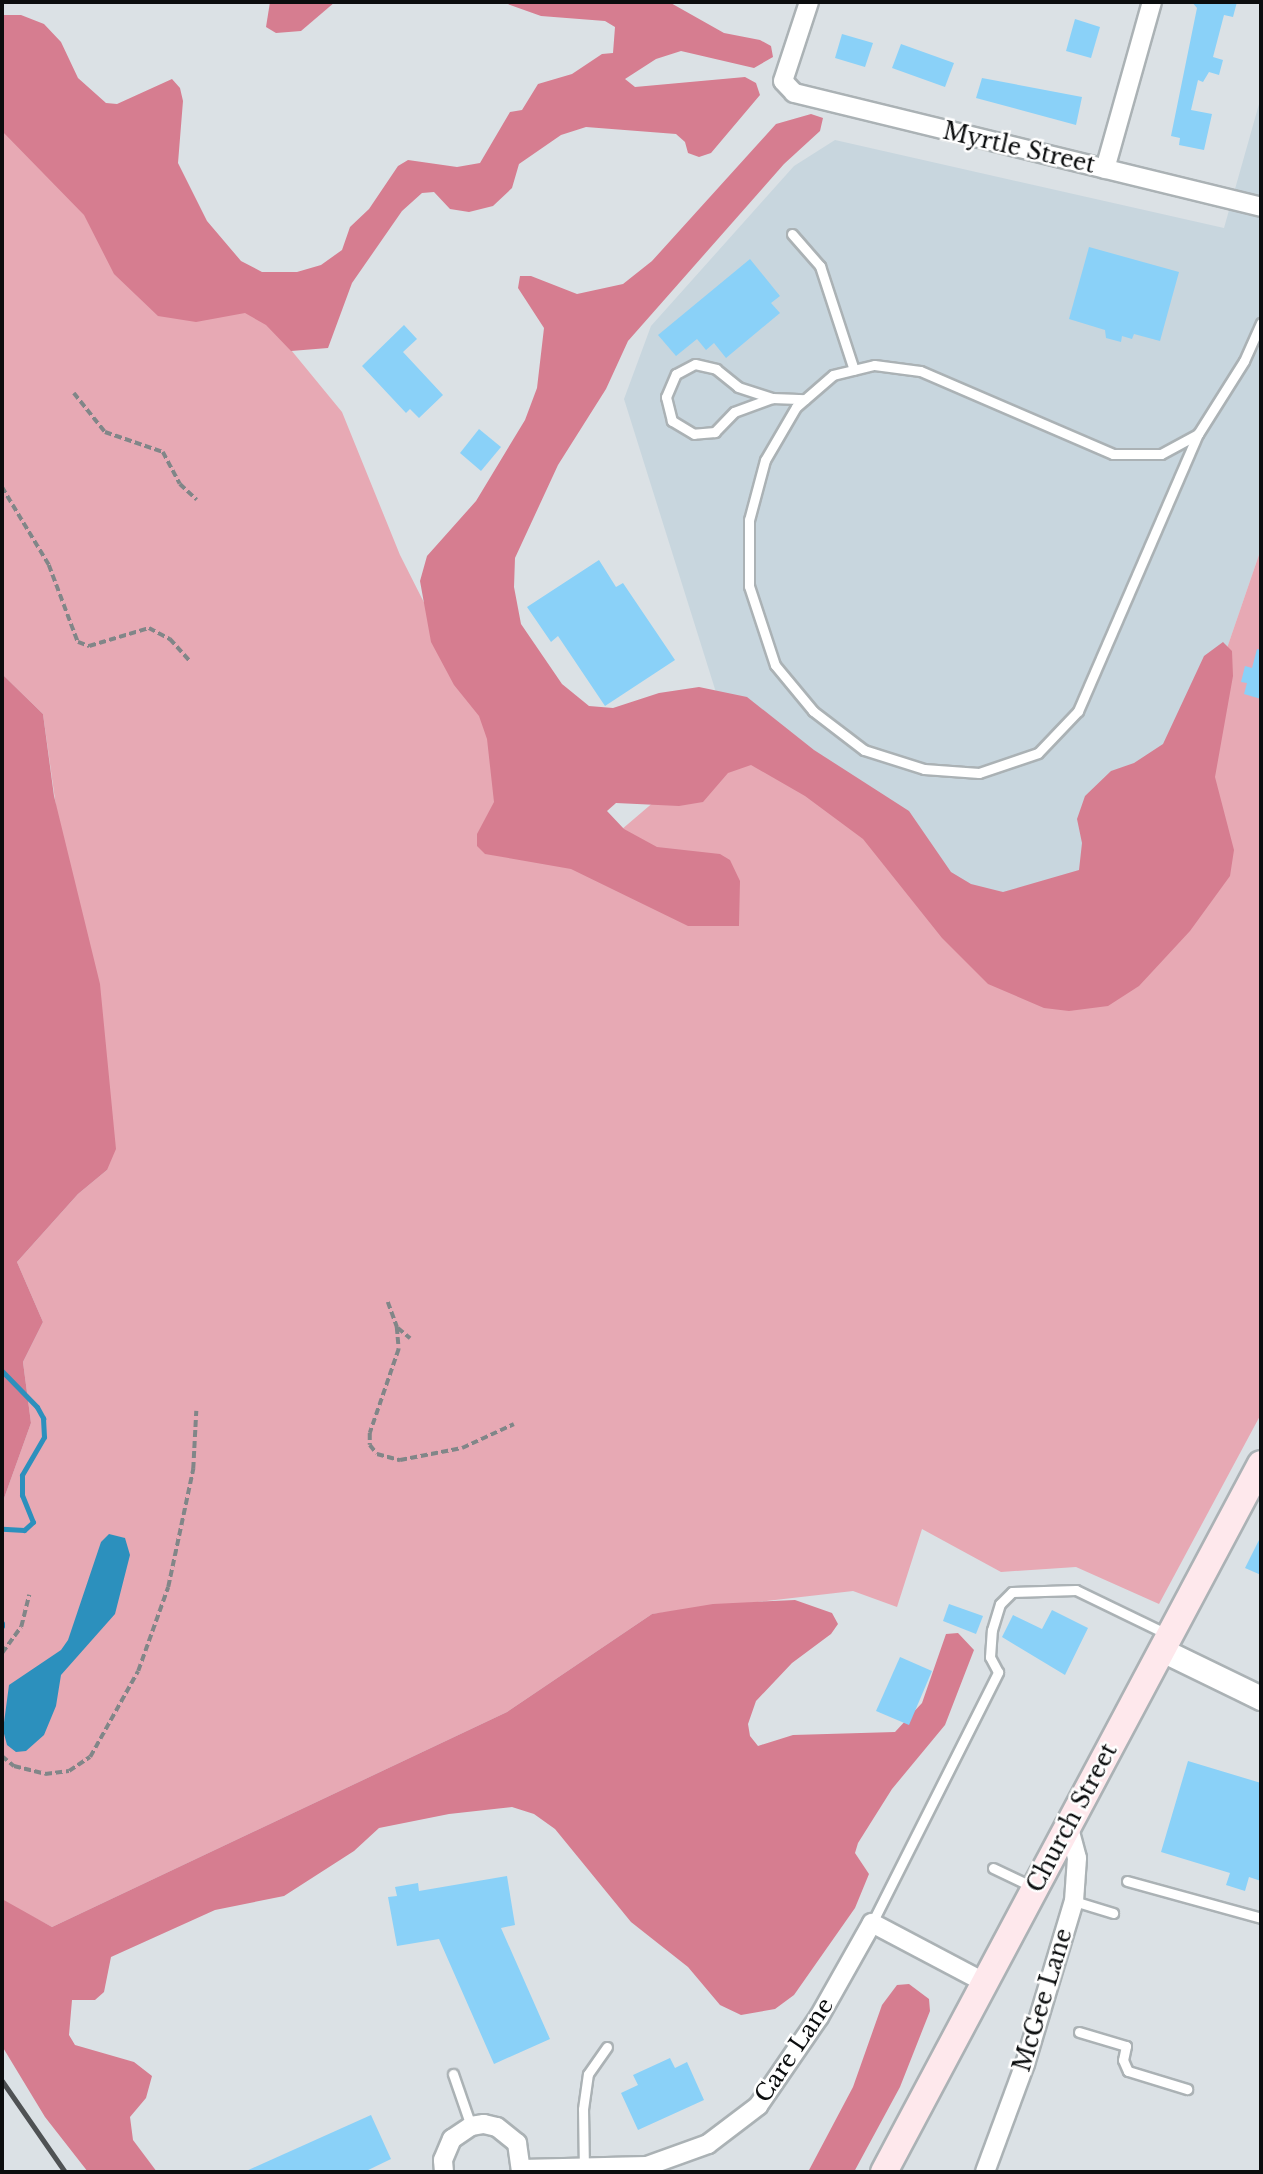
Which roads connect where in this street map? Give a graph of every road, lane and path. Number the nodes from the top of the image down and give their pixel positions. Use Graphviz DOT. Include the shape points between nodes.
graph roads {
  1 [pos="809,2"];
  2 [pos="1152,2"];
  3 [pos="1105,169"];
  4 [pos="1261,208"];
  5 [pos="792,234"];
  6 [pos="1261,323"];
  7 [pos="853,370"];
  8 [pos="74,393"];
  9 [pos="772,398"];
  10 [pos="805,399"];
  11 [pos="1198,434"];
  12 [pos="2,486"];
  13 [pos="197,500"];
  14 [pos="190,661"];
  15 [pos="388,1302"];
  16 [pos="397,1326"];
  17 [pos="410,1338"];
  18 [pos="196,1411"];
  19 [pos="514,1424"];
  20 [pos="1261,1464"];
  21 [pos="29,1595"];
  22 [pos="1166,1643"];
  23 [pos="2,1653"];
  24 [pos="1261,1698"];
  25 [pos="2,1756"];
  26 [pos="1068,1825"];
  27 [pos="993,1868"];
  28 [pos="1127,1881"];
  29 [pos="1035,1888"];
  30 [pos="1074,1901"];
  31 [pos="1113,1913"];
  32 [pos="1261,1919"];
  33 [pos="872,1923"];
  34 [pos="984,1982"];
  35 [pos="1079,2032"];
  36 [pos="607,2047"];
  37 [pos="453,2074"];
  38 [pos="1187,2089"];
  39 [pos="471,2126"];
  40 [pos="522,2171"];
  41 [pos="584,2171"];
  42 [pos="444,2172"];
  43 [pos="884,2172"];
  44 [pos="985,2172"];
  1 -- 3 [label="street, Myrtle Street" via="783,81 794,93"];
  2 -- 3 [label="street"];
  3 -- 4 [label="street, Myrtle Street"];
  5 -- 7 [label="lane" via="820,266"];
  6 -- 11 [label="lane" via="1244,361"];
  7 -- 10 [label="lane" via="833,375"];
  7 -- 11 [label="lane" via="874,365 920,371 1113,454 1161,454"];
  8 -- 13 [label="path" via="106,432 163,452 180,484"];
  9 -- 9 [label="lane" via="738,387 716,369 695,363 676,374 666,397 672,421 694,434 715,432 734,412"];
  9 -- 10 [label="lane"];
  10 -- 11 [label="lane" via="765,460 749,520 749,586 775,665 813,711 864,750 924,769 979,773 1038,753 1077,712"];
  12 -- 14 [label="path" via="49,565 78,642 89,646 149,628 170,639"];
  15 -- 16 [label="path"];
  16 -- 17 [label="path"];
  16 -- 19 [label="path" via="399,1349 393,1378 370,1433 370,1445 377,1454 400,1460 462,1448"];
  18 -- 25 [label="path" via="193,1469 167,1587 138,1671 96,1747 81,1767 45,1774 14,1766"];
  20 -- 22 [label="main road, Church Street"];
  21 -- 23 [label="path" via="21,1627"];
  22 -- 24 [label="street"];
  22 -- 26 [label="main road, Church Street"];
  22 -- 33 [label="lane" via="1076,1590 1012,1592 1000,1604 992,1630 990,1657 998,1672"];
  26 -- 29 [label="main road, Church Street"];
  26 -- 30 [label="street, McGee Lane" via="1077,1858"];
  27 -- 29 [label="lane"];
  28 -- 32 [label="lane"];
  29 -- 34 [label="main road, Church Street"];
  30 -- 31 [label="lane"];
  30 -- 44 [label="street, McGee Lane"];
  33 -- 34 [label="street"];
  33 -- 41 [label="street, Care Lane" via="819,2017 758,2106 708,2144 647,2166"];
  34 -- 43 [label="main road, Church Street"];
  35 -- 38 [label="lane" via="1126,2046 1123,2060 1128,2071"];
  36 -- 41 [label="lane" via="588,2074"];
  37 -- 39 [label="lane"];
  39 -- 40 [label="street, Care Lane" via="484,2124 509,2133 522,2156"];
  39 -- 42 [label="street" via="452,2139 443,2160"];
  40 -- 41 [label="street, Care Lane"];
}
